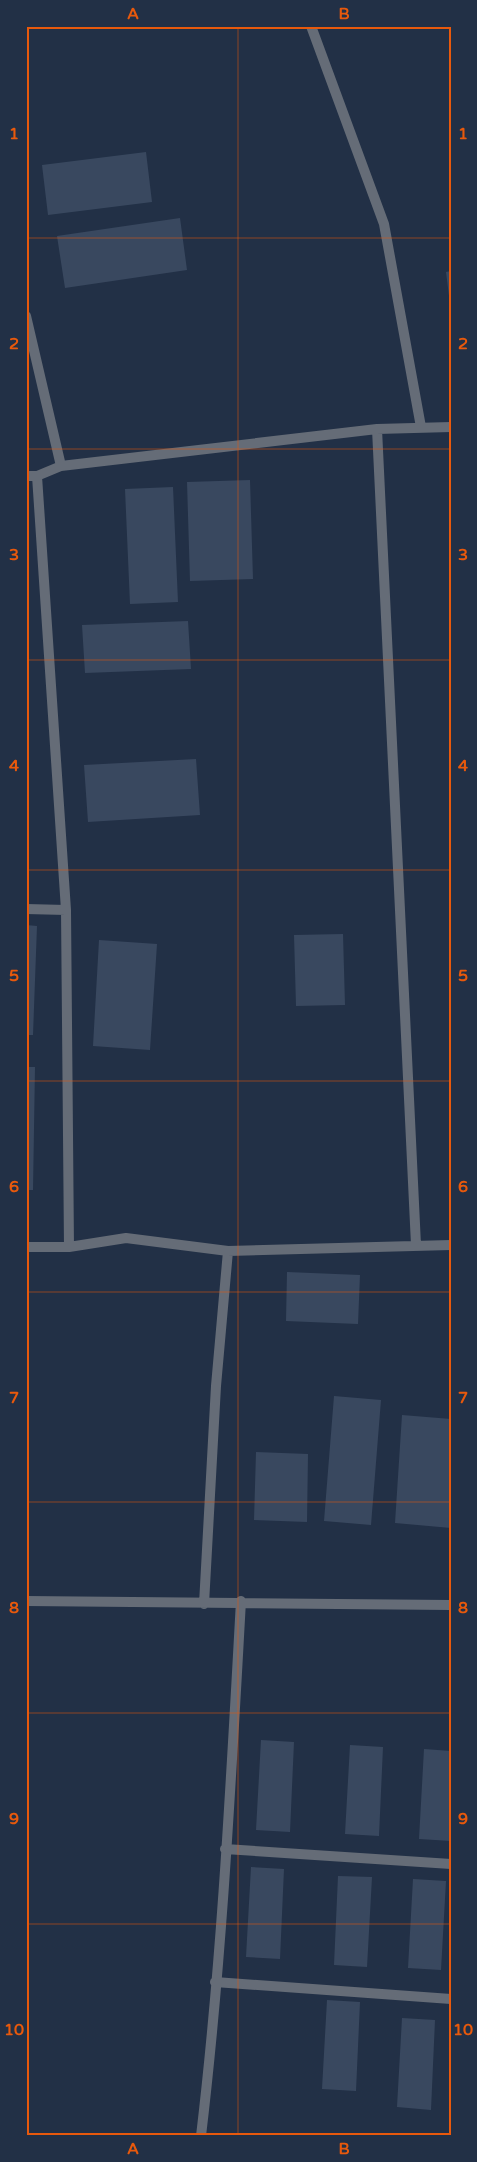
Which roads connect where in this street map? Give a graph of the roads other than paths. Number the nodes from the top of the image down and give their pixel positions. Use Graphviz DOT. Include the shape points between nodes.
graph roads {
  1 [pos="311,26"];
  2 [pos="26,316"];
  3 [pos="421,427"];
  4 [pos="451,427"];
  5 [pos="377,429"];
  6 [pos="61,466"];
  7 [pos="26,476"];
  8 [pos="37,476"];
  9 [pos="26,909"];
  10 [pos="66,910"];
  11 [pos="416,1245"];
  12 [pos="451,1245"];
  13 [pos="26,1247"];
  14 [pos="69,1248"];
  15 [pos="228,1252"];
  16 [pos="26,1601"];
  17 [pos="241,1601"];
  18 [pos="204,1604"];
  19 [pos="451,1605"];
  20 [pos="225,1849"];
  21 [pos="451,1864"];
  22 [pos="215,1982"];
  23 [pos="451,1999"];
  24 [pos="201,2136"];
  1 -- 3 [label="street" via="384,224"];
  2 -- 6 [label="street"];
  3 -- 4 [label="street"];
  3 -- 5 [label="street"];
  5 -- 6 [label="street"];
  5 -- 11 [label="street"];
  6 -- 8 [label="street"];
  7 -- 8 [label="street"];
  8 -- 10 [label="street"];
  9 -- 10 [label="street"];
  10 -- 14 [label="street"];
  11 -- 12 [label="street"];
  11 -- 15 [label="street"];
  13 -- 14 [label="street"];
  14 -- 15 [label="street" via="126,1238"];
  15 -- 18 [label="street" via="216,1386"];
  16 -- 18 [label="street"];
  17 -- 18 [label="street"];
  17 -- 19 [label="street"];
  17 -- 20 [label="street"];
  20 -- 21 [label="street"];
  20 -- 22 [label="street"];
  22 -- 23 [label="street"];
  22 -- 24 [label="street"];
}
